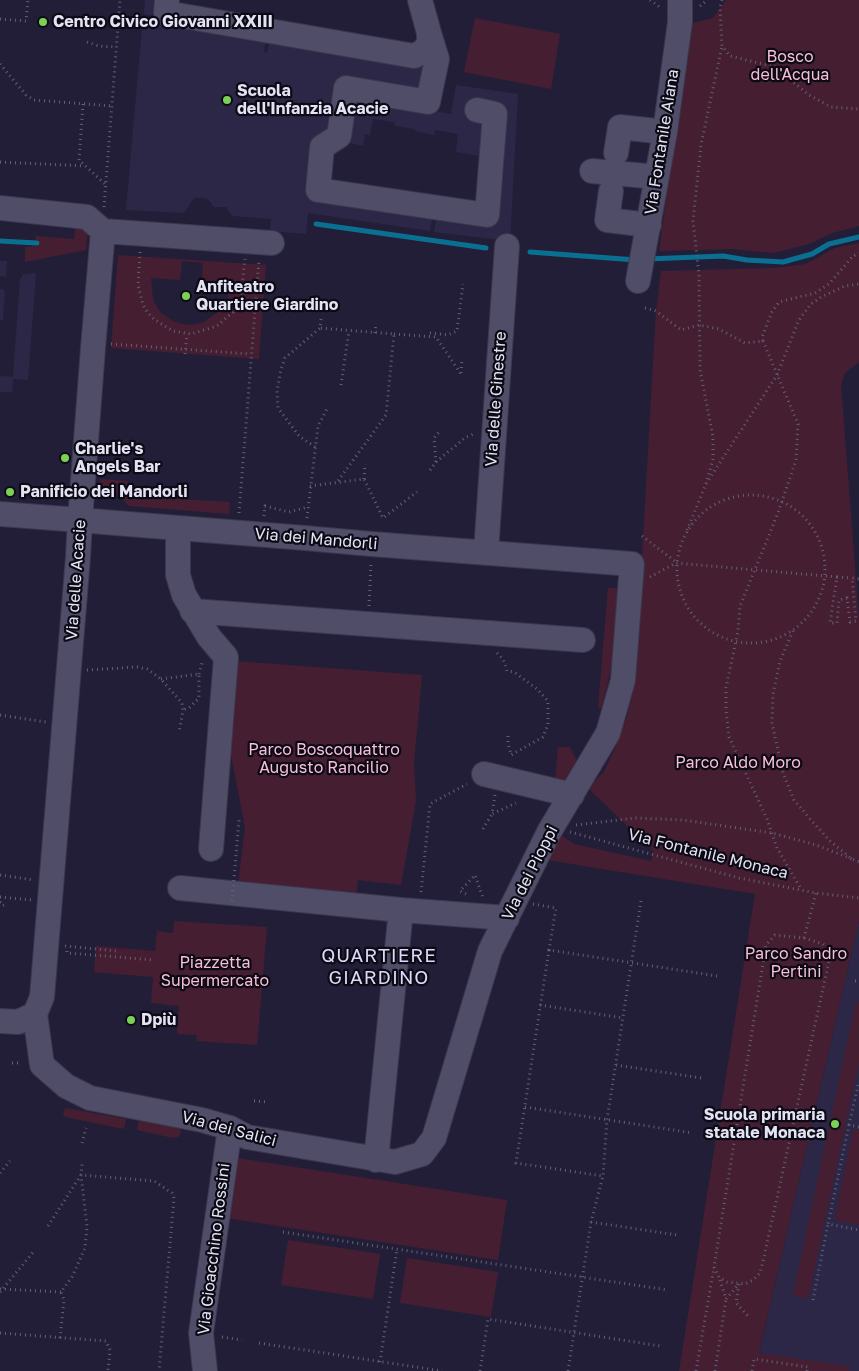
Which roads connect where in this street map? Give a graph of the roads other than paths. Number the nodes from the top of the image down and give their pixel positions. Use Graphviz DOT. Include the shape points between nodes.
graph roads {
  1 [pos="167,0"];
  2 [pos="420,0"];
  3 [pos="680,1"];
  4 [pos="430,33"];
  5 [pos="477,110"];
  6 [pos="665,132"];
  7 [pos="616,153"];
  8 [pos="592,170"];
  9 [pos="657,177"];
  10 [pos="611,191"];
  11 [pos="0,208"];
  12 [pos="650,225"];
  13 [pos="103,230"];
  14 [pos="260,242"];
  15 [pos="507,246"];
  16 [pos="638,282"];
  17 [pos="0,514"];
  18 [pos="80,520"];
  19 [pos="178,528"];
  20 [pos="486,552"];
  21 [pos="640,571"];
  22 [pos="192,610"];
  23 [pos="583,640"];
  24 [pos="484,774"];
  25 [pos="572,795"];
  26 [pos="211,849"];
  27 [pos="180,888"];
  28 [pos="400,910"];
  29 [pos="515,910"];
  30 [pos="34,1014"];
  31 [pos="0,1021"];
  32 [pos="66,1086"];
  33 [pos="230,1128"];
  34 [pos="385,1161"];
  35 [pos="205,1371"];
  1 -- 4 [label="street" via="166,13 414,56 424,51"];
  2 -- 4 [label="street"];
  3 -- 6 [label="street, Via Fontanile Aiana"];
  4 -- 5 [label="street" via="437,59 428,102 346,88 339,136 322,147 318,190 488,215 495,114"];
  6 -- 7 [label="street" via="620,127"];
  6 -- 9 [label="street, Via Fontanile Aiana"];
  8 -- 9 [label="street"];
  9 -- 12 [label="street, Via Fontanile Aiana"];
  10 -- 12 [label="street" via="607,220"];
  11 -- 13 [label="street" via="87,216"];
  12 -- 16 [label="street, Via Fontanile Aiana"];
  13 -- 14 [label="street"];
  13 -- 18 [label="street, Via delle Acacie"];
  15 -- 20 [label="street, Via delle Ginestre"];
  17 -- 18 [label="street, Via dei Mandorli"];
  18 -- 19 [label="street, Via dei Mandorli"];
  18 -- 30 [label="street, Via delle Acacie" via="51,892 57,945"];
  19 -- 20 [label="street, Via dei Mandorli"];
  19 -- 22 [label="street" via="178,576"];
  20 -- 21 [label="street, Via dei Mandorli"];
  21 -- 25 [label="street, Via dei Pioppi" via="622,680 608,733"];
  22 -- 23 [label="street"];
  22 -- 26 [label="street" via="226,657"];
  24 -- 25 [label="street"];
  25 -- 29 [label="street, Via dei Pioppi" via="553,827"];
  27 -- 28 [label="street"];
  28 -- 29 [label="street"];
  28 -- 34 [label="street"];
  29 -- 34 [label="street, Via dei Pioppi" via="490,951 434,1138 422,1154"];
  30 -- 31 [label="street" via="18,1022"];
  30 -- 32 [label="street, Via delle Acacie" via="42,1065"];
  32 -- 33 [label="street, Via dei Salici" via="90,1098"];
  33 -- 34 [label="street, Via dei Salici" via="247,1137"];
  33 -- 35 [label="street, Via Gioacchino Rossini" via="201,1334"];
}
